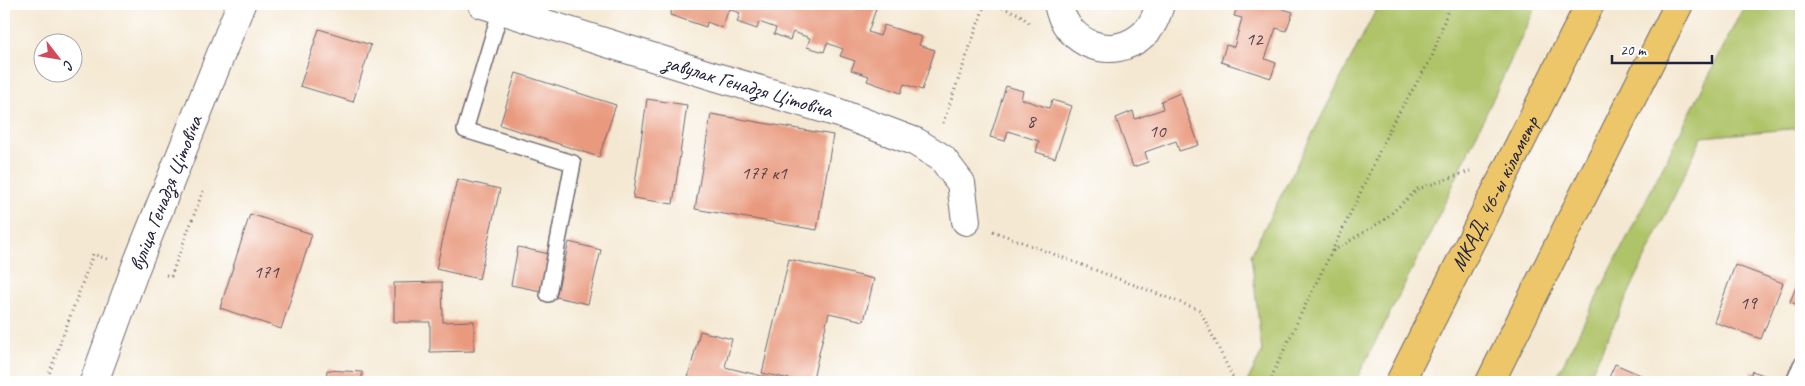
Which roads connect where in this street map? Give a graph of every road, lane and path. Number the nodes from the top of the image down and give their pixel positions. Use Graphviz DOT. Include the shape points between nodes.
graph roads {
  1 [pos="240,4"];
  2 [pos="986,4"];
  3 [pos="1058,4"];
  4 [pos="1160,4"];
  5 [pos="1450,4"];
  6 [pos="1590,4"];
  7 [pos="1679,4"];
  8 [pos="492,7"];
  9 [pos="932,152"];
  10 [pos="1514,156"];
  11 [pos="966,221"];
  12 [pos="1331,252"];
  13 [pos="548,294"];
  14 [pos="1801,365"];
  15 [pos="94,382"];
  16 [pos="1235,382"];
  17 [pos="1269,382"];
  18 [pos="1400,382"];
  19 [pos="1490,382"];
  20 [pos="1794,382"];
  1 -- 15 [label="street, вуліца Генадзя Цітовіча"];
  2 -- 9 [label="path"];
  3 -- 4 [label="street" via="1069,30 1082,41 1098,47 1115,48 1145,34 1155,20"];
  5 -- 12 [label="path" via="1432,57 1391,126"];
  6 -- 10 [label="highway, МКАД, 46-ы кіламетр"];
  7 -- 19 [label="highway"];
  8 -- 9 [label="street, завулак Генадзя Цітовіча" via="839,113 916,142"];
  8 -- 13 [label="lane" via="464,130 573,163"];
  9 -- 11 [label="street, завулак Генадзя Цітовіча" via="942,158 962,182"];
  10 -- 12 [label="path" via="1418,189 1384,220"];
  10 -- 18 [label="highway, МКАД, 46-ы кіламетр"];
  11 -- 16 [label="path" via="1200,310"];
  12 -- 17 [label="path"];
  14 -- 20 [label="lane"];
}
